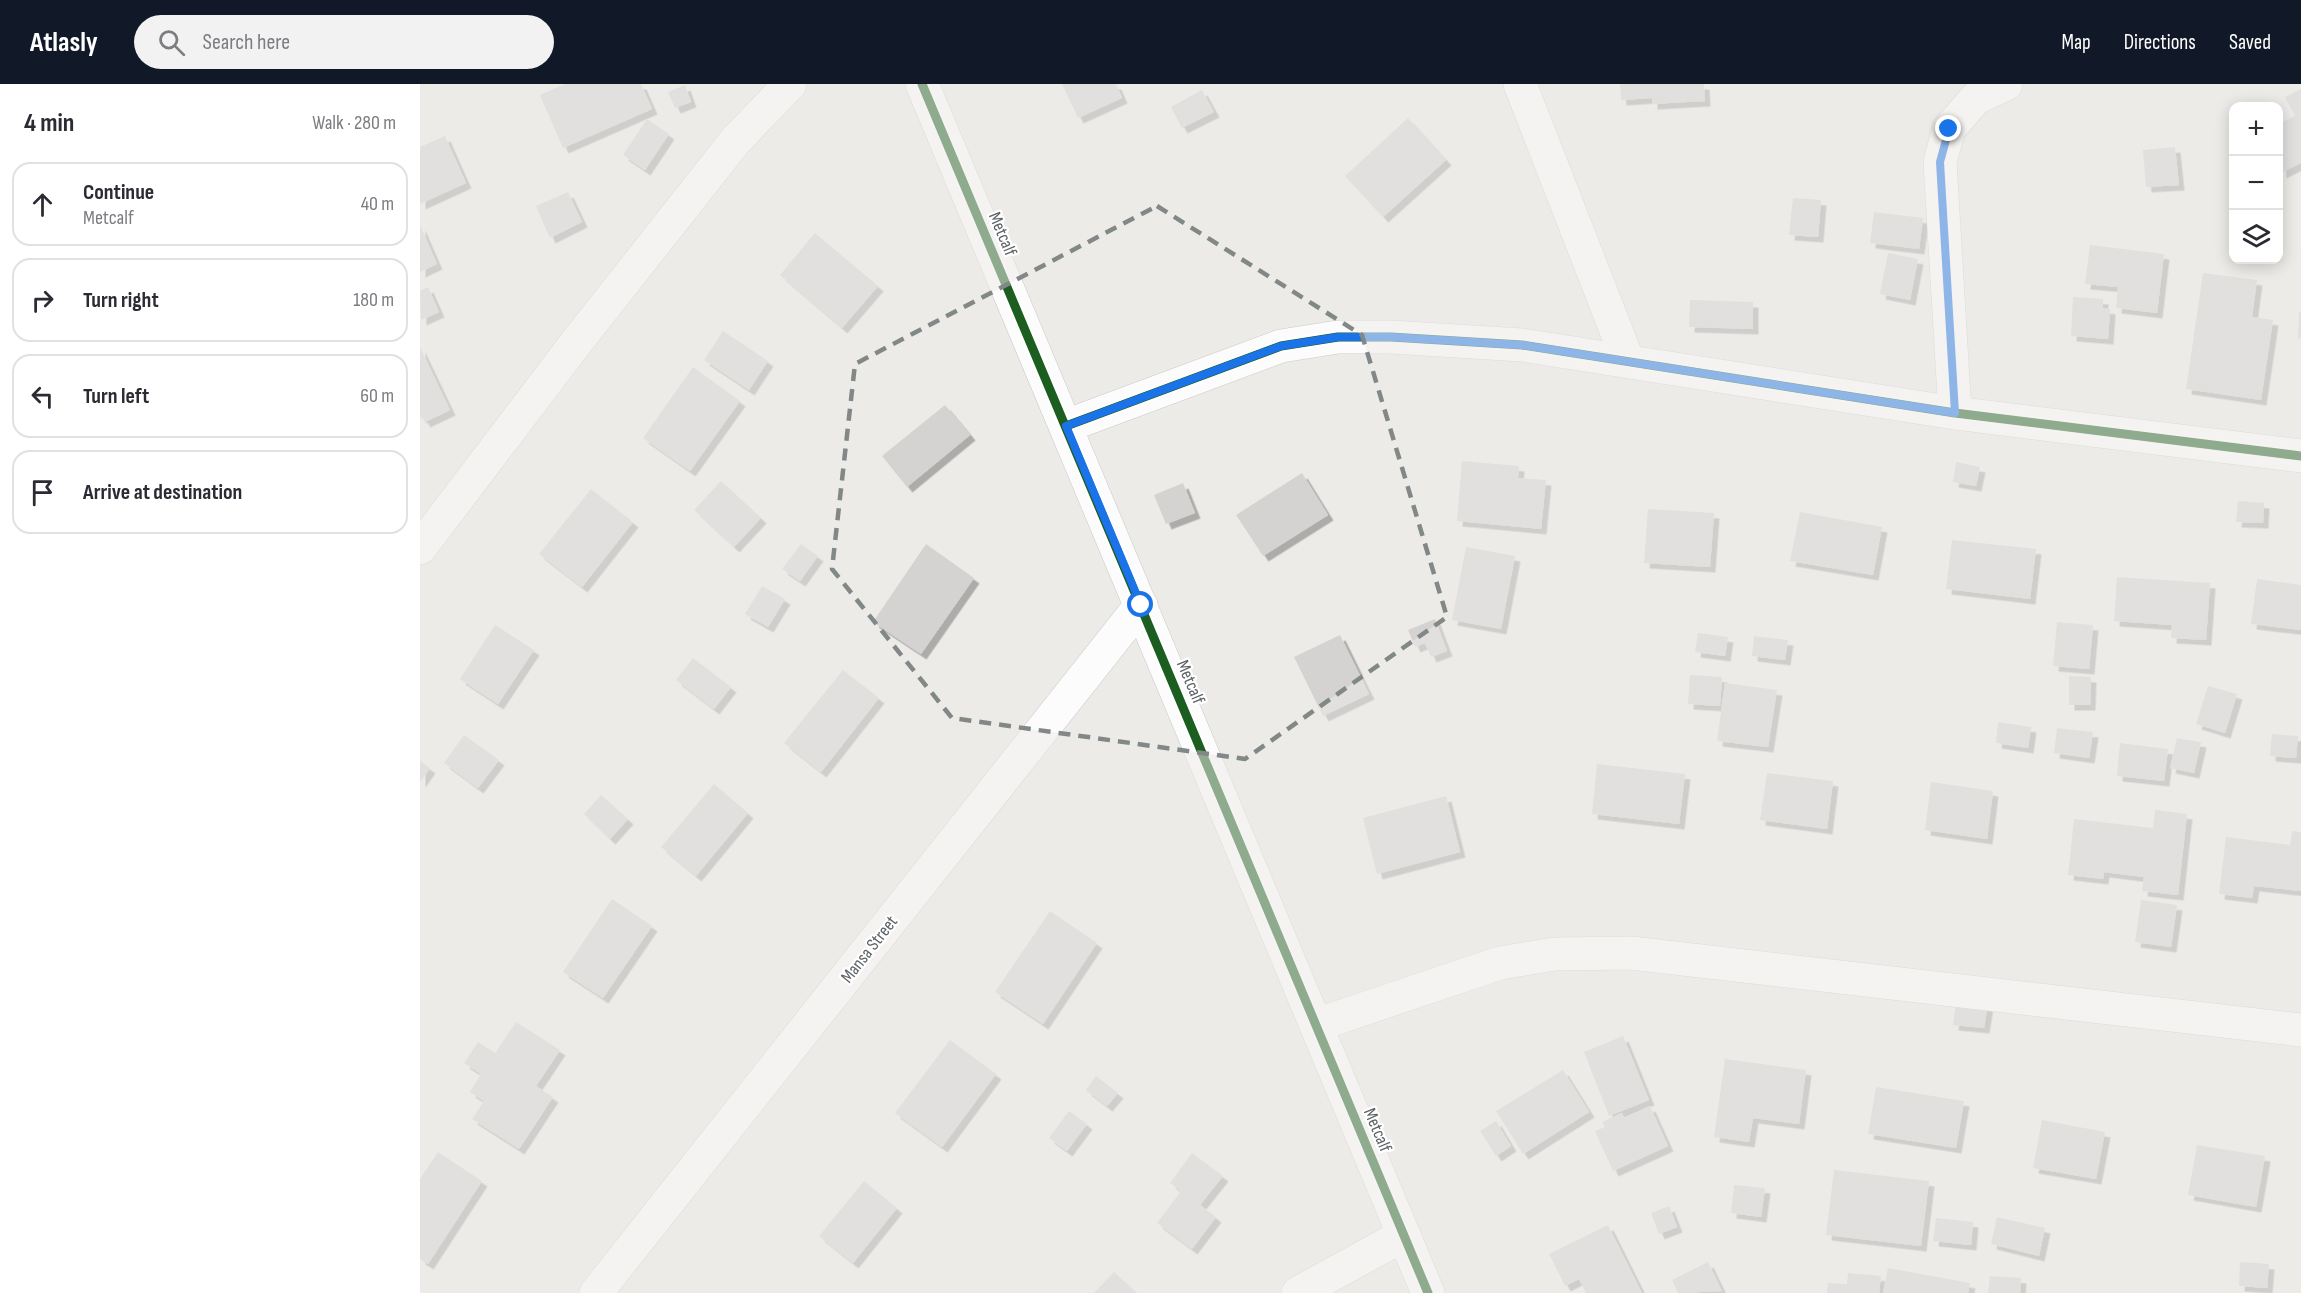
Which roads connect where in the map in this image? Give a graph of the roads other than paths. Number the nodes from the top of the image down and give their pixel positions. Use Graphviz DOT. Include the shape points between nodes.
graph roads {
  1 [pos="790,84"];
  2 [pos="922,84"];
  3 [pos="1520,84"];
  4 [pos="2006,84"];
  5 [pos="1628,361"];
  6 [pos="1955,413"];
  7 [pos="1066,426"];
  8 [pos="2301,456"];
  9 [pos="420,548"];
  10 [pos="1141,605"];
  11 [pos="1316,1025"];
  12 [pos="2301,1030"];
  13 [pos="1404,1235"];
  14 [pos="596,1293"];
  15 [pos="1298,1293"];
  16 [pos="1428,1293"];
  1 -- 9 [label="street" via="736,140"];
  2 -- 7 [label="street, Metcalf"];
  3 -- 5 [label="street"];
  4 -- 6 [label="street" via="1976,99 1949,129 1940,162"];
  5 -- 6 [label="street"];
  5 -- 7 [label="street" via="1522,345 1338,337 1281,346"];
  6 -- 8 [label="street"];
  7 -- 10 [label="street, Metcalf"];
  10 -- 11 [label="street, Metcalf"];
  10 -- 14 [label="street, Mansa Street"];
  11 -- 12 [label="street" via="1500,963 1555,954 1631,953"];
  11 -- 13 [label="street, Metcalf"];
  13 -- 15 [label="street"];
  13 -- 16 [label="street, Metcalf"];
}
